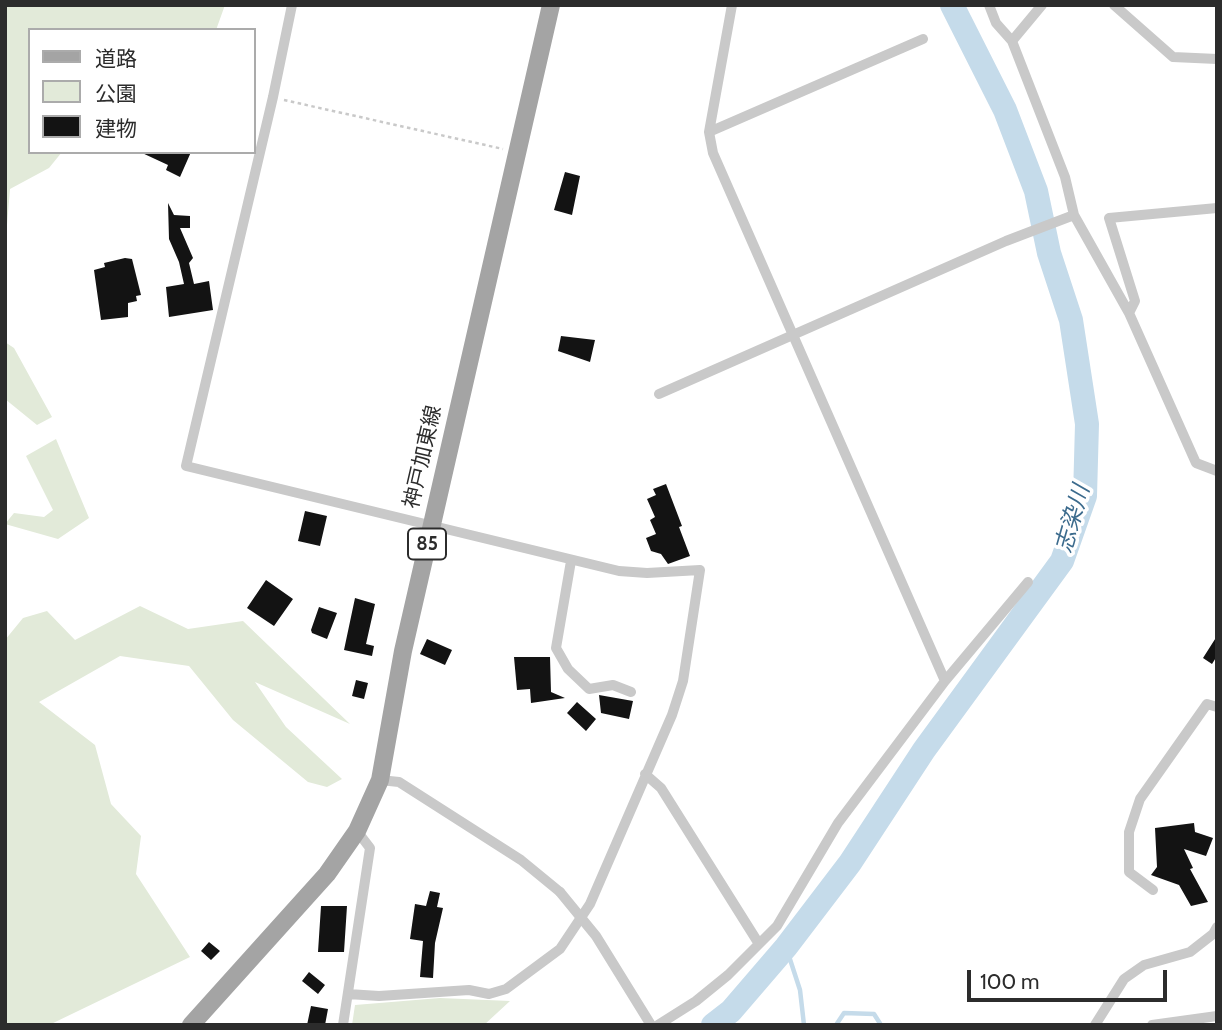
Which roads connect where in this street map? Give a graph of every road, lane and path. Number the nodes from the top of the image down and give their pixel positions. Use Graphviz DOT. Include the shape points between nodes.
graph roads {
  1 [pos="292,5"];
  2 [pos="551,5"];
  3 [pos="732,5"];
  4 [pos="989,5"];
  5 [pos="1042,5"];
  6 [pos="1114,5"];
  7 [pos="923,39"];
  8 [pos="1012,41"];
  9 [pos="1217,59"];
  10 [pos="273,97"];
  11 [pos="709,132"];
  12 [pos="516,153"];
  13 [pos="1217,208"];
  14 [pos="1074,215"];
  15 [pos="1129,313"];
  16 [pos="793,335"];
  17 [pos="659,394"];
  18 [pos="1217,471"];
  19 [pos="431,525"];
  20 [pos="571,561"];
  21 [pos="1028,582"];
  22 [pos="945,681"];
  23 [pos="631,692"];
  24 [pos="1217,707"];
  25 [pos="645,774"];
  26 [pos="380,780"];
  27 [pos="357,831"];
  28 [pos="1153,890"];
  29 [pos="1217,927"];
  30 [pos="759,944"];
  31 [pos="348,994"];
  32 [pos="1217,1016"];
  33 [pos="1100,1023"];
  34 [pos="191,1025"];
  35 [pos="343,1025"];
  36 [pos="651,1025"];
  37 [pos="658,1025"];
  38 [pos="1152,1025"];
  1 -- 10 [label="street"];
  2 -- 12 [label="main road, 神戸加東線 / 85"];
  3 -- 11 [label="street"];
  4 -- 8 [label="street" via="996,23"];
  5 -- 8 [label="street"];
  6 -- 9 [label="street" via="1173,57"];
  7 -- 11 [label="street"];
  8 -- 14 [label="street" via="1065,177"];
  10 -- 12 [label="path"];
  10 -- 19 [label="street" via="186,466"];
  11 -- 16 [label="street" via="721,176"];
  12 -- 19 [label="main road, 神戸加東線 / 85"];
  13 -- 15 [label="street" via="1109,218 1135,301"];
  14 -- 15 [label="street"];
  14 -- 16 [label="street"];
  15 -- 18 [label="street" via="1196,463"];
  16 -- 17 [label="street"];
  16 -- 22 [label="street"];
  19 -- 20 [label="street"];
  19 -- 26 [label="main road, 神戸加東線 / 85"];
  20 -- 23 [label="street" via="556,648 568,669 589,689 613,685"];
  20 -- 25 [label="street" via="647,573 700,570 683,681"];
  21 -- 22 [label="street"];
  22 -- 30 [label="street" via="838,823 777,926"];
  24 -- 28 [label="street" via="1208,704 1140,799 1129,831 1129,872"];
  25 -- 30 [label="street" via="661,788"];
  25 -- 31 [label="street" via="590,905 559,949 506,989 489,994 469,990"];
  26 -- 27 [label="main road, 神戸加東線 / 85"];
  26 -- 36 [label="street, bridge" via="399,782 521,860 560,892 596,936"];
  27 -- 31 [label="street" via="370,848"];
  27 -- 34 [label="main road, 神戸加東線 / 85" via="327,874"];
  29 -- 33 [label="street" via="1190,952 1144,965 1124,979"];
  30 -- 37 [label="street" via="712,988"];
  31 -- 35 [label="street"];
  32 -- 38 [label="street"];
}
